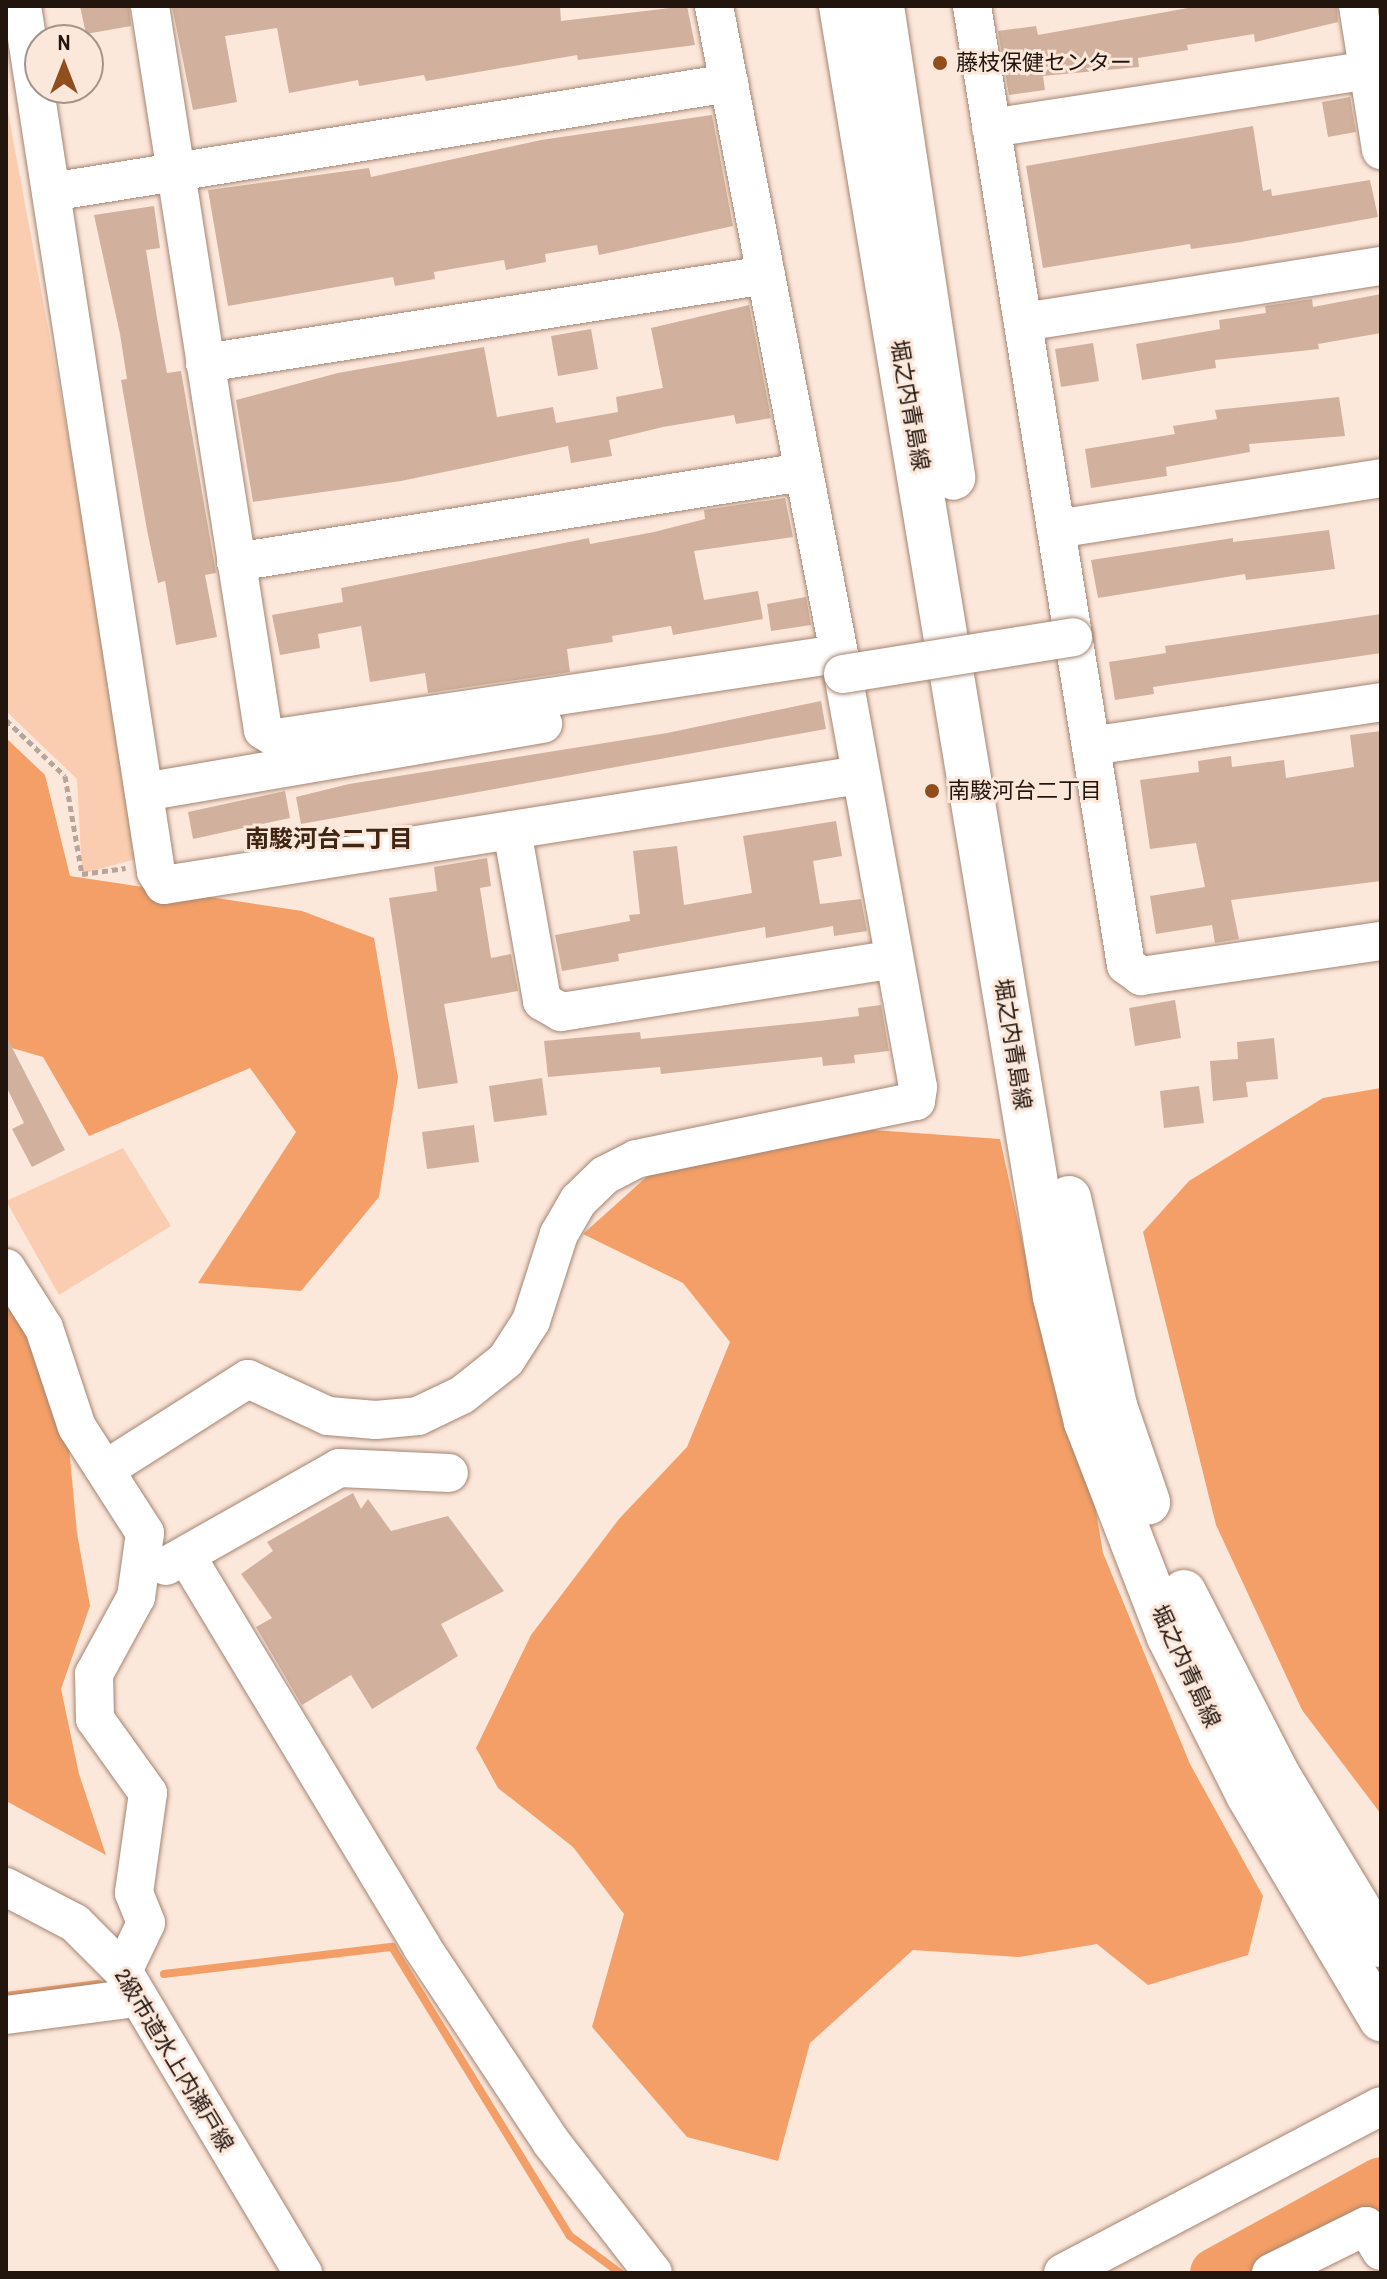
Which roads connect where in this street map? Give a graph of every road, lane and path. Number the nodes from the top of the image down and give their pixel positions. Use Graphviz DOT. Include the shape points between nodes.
graph roads {
  1 [pos="22,6"];
  2 [pos="150,6"];
  3 [pos="714,6"];
  4 [pos="841,6"];
  5 [pos="882,6"];
  6 [pos="972,6"];
  7 [pos="1358,6"];
  8 [pos="1368,70"];
  9 [pos="729,83"];
  10 [pos="991,128"];
  11 [pos="1381,150"];
  12 [pos="174,172"];
  13 [pos="51,192"];
  14 [pos="1381,266"];
  15 [pos="766,275"];
  16 [pos="1023,322"];
  17 [pos="205,363"];
  18 [pos="803,472"];
  19 [pos="1381,478"];
  20 [pos="1056,529"];
  21 [pos="236,562"];
  22 [pos="1073,637"];
  23 [pos="841,664"];
  24 [pos="1381,702"];
  25 [pos="6,720"];
  26 [pos="1091,746"];
  27 [pos="859,775"];
  28 [pos="144,792"];
  29 [pos="512,830"];
  30 [pos="155,864"];
  31 [pos="1381,941"];
  32 [pos="894,959"];
  33 [pos="6,1268"];
  34 [pos="106,1469"];
  35 [pos="449,1473"];
  36 [pos="187,1557"];
  37 [pos="139,1580"];
  38 [pos="6,1887"];
  39 [pos="1381,1945"];
  40 [pos="130,1984"];
  41 [pos="6,2015"];
  42 [pos="1381,2019"];
  43 [pos="1381,2106"];
  44 [pos="1381,2251"];
  45 [pos="303,2273"];
  46 [pos="653,2273"];
  47 [pos="1063,2273"];
  48 [pos="1271,2273"];
  1 -- 13 [label="street"];
  2 -- 12 [label="street"];
  3 -- 9 [label="street"];
  4 -- 42 [label="main road, 堀之内青島線" via="1055,1297 1086,1422 1182,1664 1248,1795"];
  5 -- 39 [label="main road, 堀之内青島線" via="1067,1186 1115,1406 1200,1632 1278,1775"];
  6 -- 10 [label="street"];
  7 -- 8 [label="street"];
  8 -- 10 [label="street"];
  8 -- 11 [label="street"];
  9 -- 12 [label="street"];
  9 -- 15 [label="street"];
  10 -- 16 [label="street"];
  12 -- 13 [label="street"];
  12 -- 17 [label="street"];
  13 -- 28 [label="street"];
  14 -- 16 [label="street"];
  15 -- 17 [label="street"];
  15 -- 18 [label="street"];
  16 -- 20 [label="street"];
  17 -- 21 [label="street"];
  18 -- 21 [label="street"];
  18 -- 23 [label="street"];
  19 -- 20 [label="street"];
  20 -- 22 [label="street"];
  21 -- 23 [label="street" via="263,730 276,738"];
  22 -- 23 [label="street, bridge"];
  22 -- 26 [label="street"];
  23 -- 27 [label="street"];
  23 -- 28 [label="street"];
  24 -- 26 [label="street"];
  25 -- 30 [label="path" via="65,776 82,874"];
  26 -- 31 [label="street" via="1126,965 1141,976"];
  27 -- 29 [label="street"];
  27 -- 32 [label="street"];
  28 -- 30 [label="street"];
  29 -- 30 [label="street" via="164,885"];
  29 -- 32 [label="street" via="542,1001 561,1012"];
  32 -- 34 [label="street" via="918,1087 916,1101 636,1159 605,1175 579,1200 559,1234 531,1321 506,1360 462,1395 418,1416 376,1420 328,1416 248,1379"];
  33 -- 34 [label="street" via="44,1328 77,1427"];
  34 -- 37 [label="street" via="145,1533"];
  35 -- 36 [label="street" via="339,1468"];
  36 -- 37 [label="street"];
  36 -- 46 [label="street" via="422,1947 551,2142"];
  37 -- 40 [label="street" via="136,1597 94,1674 95,1719 148,1793 134,1893 146,1923"];
  38 -- 40 [label="street, 2級市道水上内瀬戸線" via="75,1923"];
  40 -- 41 [label="street"];
  40 -- 45 [label="street, 2級市道水上内瀬戸線"];
  43 -- 47 [label="street"];
  44 -- 48 [label="street" via="1366,2226"];
}
